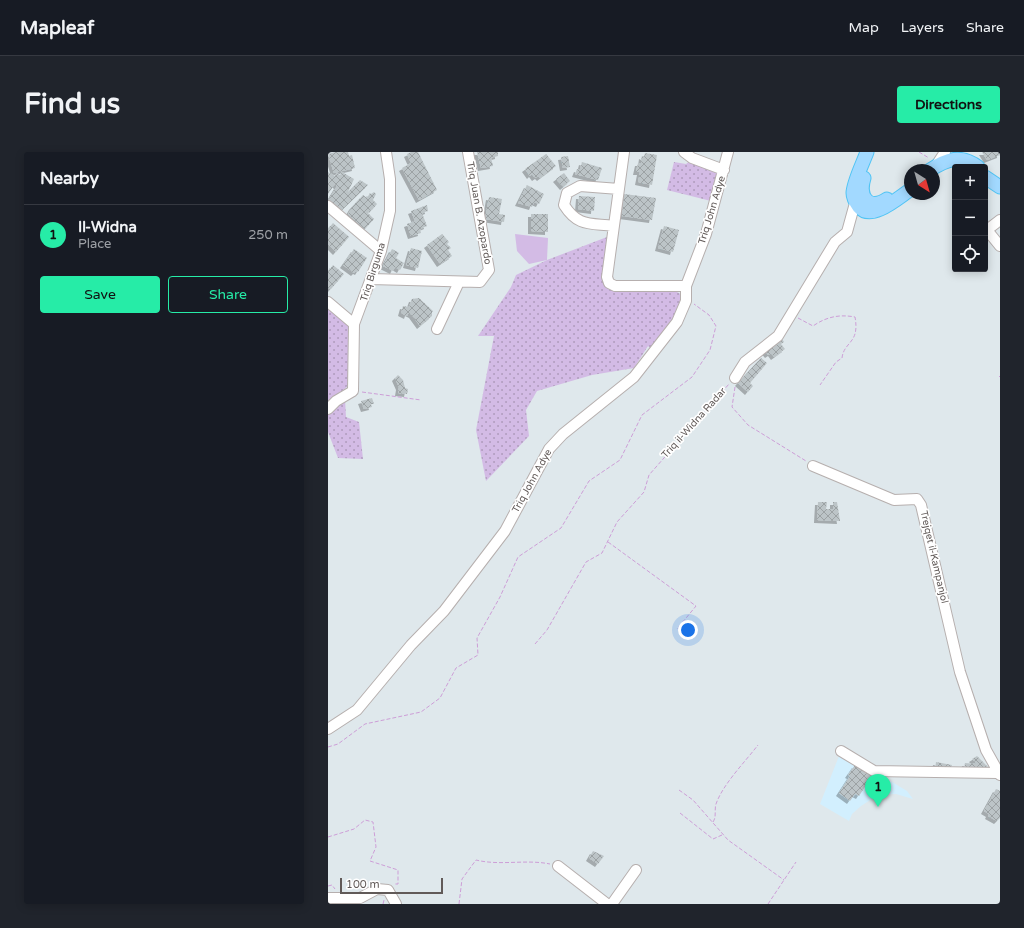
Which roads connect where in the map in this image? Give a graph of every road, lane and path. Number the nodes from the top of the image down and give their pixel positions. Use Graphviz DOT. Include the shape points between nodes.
graph roads {
  1 [pos="386,152"];
  2 [pos="468,152"];
  3 [pos="624,152"];
  4 [pos="684,152"];
  5 [pos="728,152"];
  6 [pos="867,152"];
  7 [pos="873,152"];
  8 [pos="919,152"];
  9 [pos="945,152"];
  10 [pos="930,164"];
  11 [pos="937,164"];
  12 [pos="940,164"];
  13 [pos="974,164"];
  14 [pos="952,165"];
  15 [pos="940,167"];
  16 [pos="724,170"];
  17 [pos="988,174"];
  18 [pos="988,179"];
  19 [pos="1000,182"];
  20 [pos="904,187"];
  21 [pos="1000,187"];
  22 [pos="619,189"];
  23 [pos="904,194"];
  24 [pos="855,203"];
  25 [pos="328,206"];
  26 [pos="1000,220"];
  27 [pos="613,226"];
  28 [pos="1000,246"];
  29 [pos="381,251"];
  30 [pos="372,279"];
  31 [pos="459,282"];
  32 [pos="686,286"];
  33 [pos="686,301"];
  34 [pos="328,302"];
  35 [pos="791,313"];
  36 [pos="354,324"];
  37 [pos="437,329"];
  38 [pos="735,378"];
  39 [pos="820,385"];
  40 [pos="352,391"];
  41 [pos="421,400"];
  42 [pos="328,410"];
  43 [pos="813,466"];
  44 [pos="608,541"];
  45 [pos="677,629"];
  46 [pos="535,644"];
  47 [pos="328,729"];
  48 [pos="758,745"];
  49 [pos="328,747"];
  50 [pos="841,752"];
  51 [pos="999,774"];
  52 [pos="679,790"];
  53 [pos="680,813"];
  54 [pos="713,822"];
  55 [pos="723,835"];
  56 [pos="328,838"];
  57 [pos="796,862"];
  58 [pos="558,866"];
  59 [pos="636,870"];
  60 [pos="784,880"];
  61 [pos="391,885"];
  62 [pos="328,899"];
  63 [pos="396,903"];
  64 [pos="333,904"];
  65 [pos="459,904"];
  66 [pos="606,904"];
  67 [pos="612,904"];
  68 [pos="768,904"];
  1 -- 29 [label="street, Triq Birguma" via="390,179 390,211"];
  2 -- 31 [label="street, Triq Juan B. Azopardo" via="489,270 480,282"];
  3 -- 22 [label="street"];
  4 -- 16 [label="street" via="692,158"];
  5 -- 16 [label="street, Triq John Adye"];
  6 -- 24 [label="main road" via="853,193"];
  7 -- 20 [label="main road" via="862,186 866,200 874,204 881,203"];
  8 -- 10 [label="path"];
  9 -- 11 [label="street"];
  12 -- 13 [label="main road" via="945,160 958,158"];
  14 -- 15 [label="main road"];
  16 -- 32 [label="street, Triq John Adye" via="706,234"];
  17 -- 19 [label="main road"];
  18 -- 21 [label="main road"];
  22 -- 27 [label="street"];
  22 -- 27 [label="street" via="580,186 567,193 564,205 578,221"];
  23 -- 24 [label="main road" via="882,209 871,212 861,209"];
  24 -- 35 [label="street" via="846,232 835,242"];
  25 -- 29 [label="street"];
  26 -- 28 [label="street" via="987,230"];
  27 -- 32 [label="street" via="607,277 609,283 615,286"];
  29 -- 30 [label="street, Triq Birguma"];
  30 -- 31 [label="street, Triq Juan B. Azopardo"];
  30 -- 36 [label="street, Triq Birguma"];
  31 -- 37 [label="street"];
  32 -- 33 [label="street, Triq John Adye"];
  33 -- 47 [label="street, Triq John Adye" via="677,322 634,377 549,448 505,531 444,611 411,645 357,710"];
  33 -- 49 [label="path" via="709,315 716,326 710,350 692,377 642,415 620,460 589,481 561,528 518,558 477,638 478,655 456,668 440,698 421,712 365,724 338,744"];
  34 -- 36 [label="street"];
  35 -- 38 [label="street" via="778,336 745,362"];
  35 -- 39 [label="path" via="813,326 825,318 846,315 855,317 855,337"];
  36 -- 40 [label="street, Triq Birguma"];
  38 -- 43 [label="path" via="732,407 748,425"];
  38 -- 44 [label="path, Triq il-Widna Radar" via="649,475 644,492 617,522"];
  40 -- 41 [label="path"];
  40 -- 42 [label="street" via="336,401"];
  43 -- 51 [label="street, Trejqet il-Kampanjol" via="894,500 917,499 921,505 960,672 986,750"];
  44 -- 45 [label="path" via="696,606"];
  44 -- 46 [label="path, Triq il-Widna Radar" via="602,552 586,562 547,630"];
  48 -- 54 [label="path" via="720,797"];
  50 -- 51 [label="street" via="874,771"];
  52 -- 54 [label="path" via="693,800"];
  53 -- 55 [label="path" via="713,838"];
  54 -- 55 [label="path"];
  55 -- 60 [label="path"];
  56 -- 61 [label="path" via="354,829 365,820 374,822 376,847 370,861 398,870 398,884"];
  57 -- 60 [label="path"];
  58 -- 65 [label="path" via="542,863 488,863 476,860 462,879"];
  58 -- 66 [label="street"];
  59 -- 67 [label="street"];
  60 -- 68 [label="path"];
  62 -- 63 [label="street" via="360,898 376,889 388,890"];
  62 -- 64 [label="street"];
}
